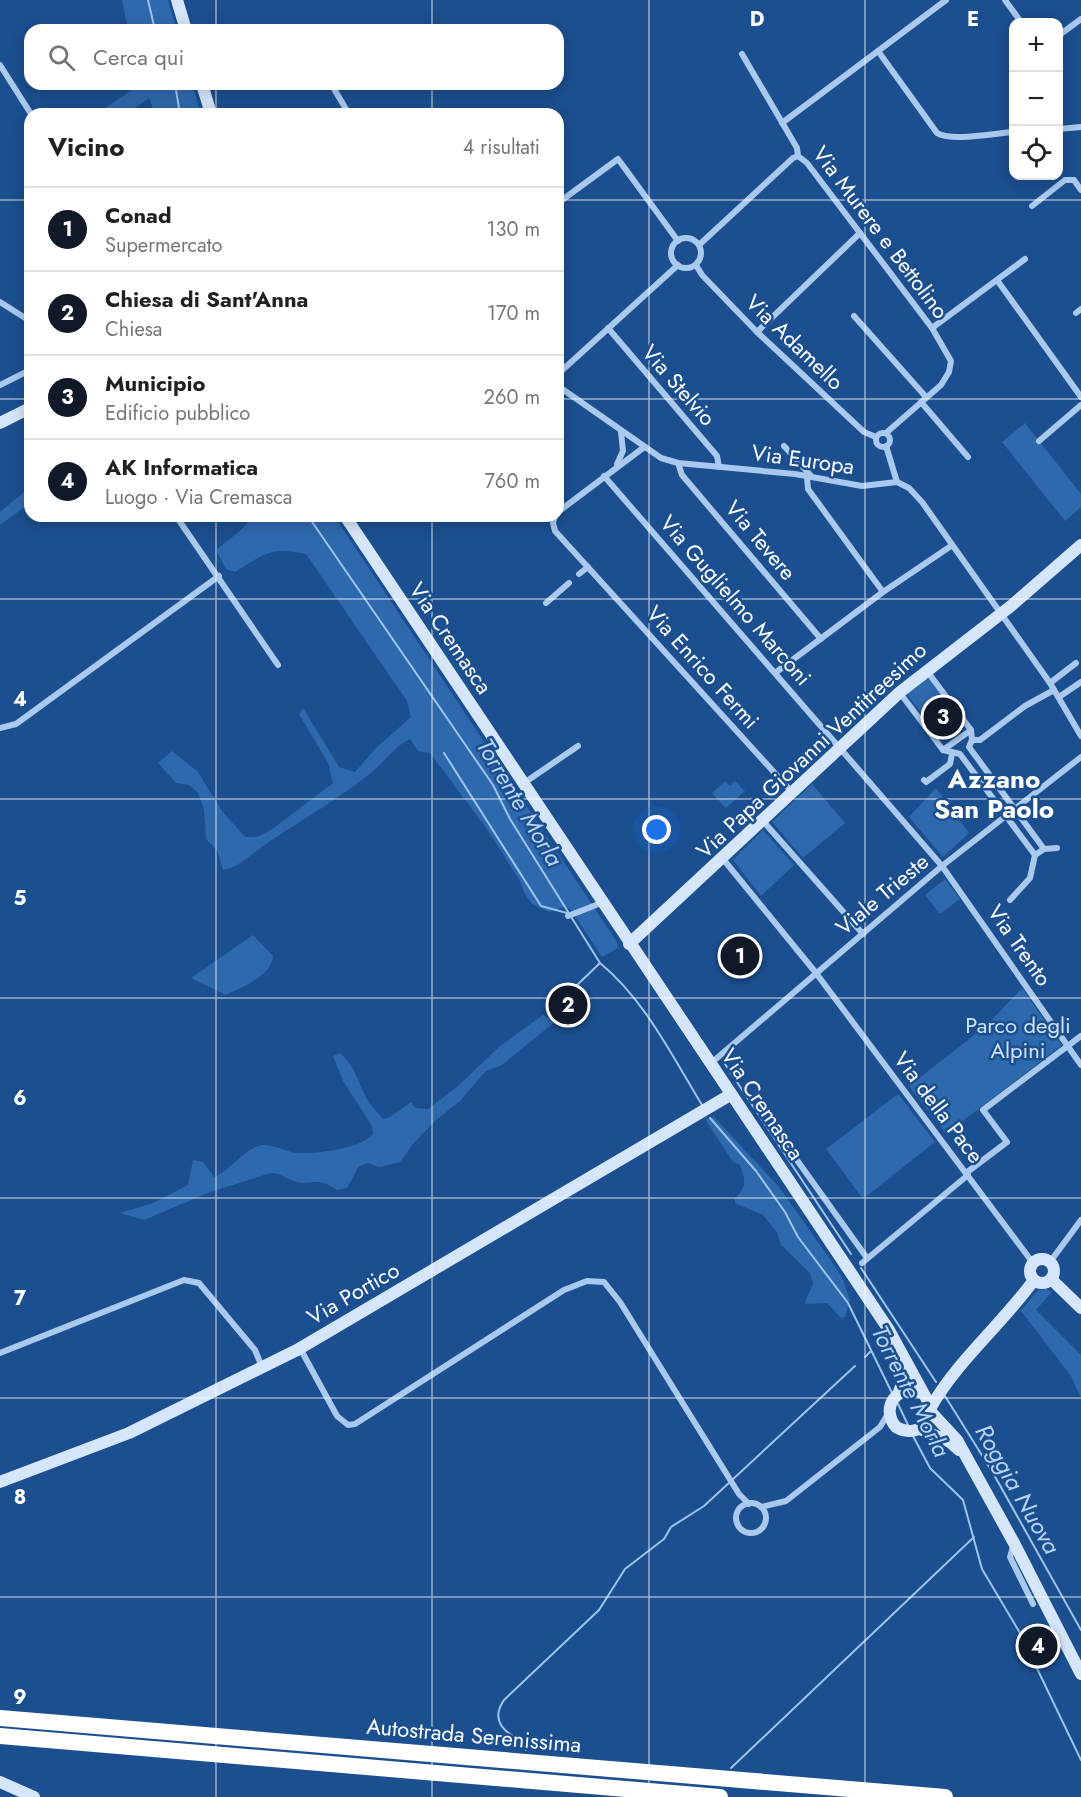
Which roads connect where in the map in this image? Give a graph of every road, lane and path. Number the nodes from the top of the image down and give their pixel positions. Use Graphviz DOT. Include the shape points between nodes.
graph roads {
  1 [pos="177,0"];
  2 [pos="946,0"];
  3 [pos="1005,0"];
  4 [pos="1018,18"];
  5 [pos="1081,19"];
  6 [pos="184,24"];
  7 [pos="1063,33"];
  8 [pos="878,51"];
  9 [pos="742,54"];
  10 [pos="0,65"];
  11 [pos="204,90"];
  12 [pos="335,90"];
  13 [pos="27,108"];
  14 [pos="209,108"];
  15 [pos="345,108"];
  16 [pos="782,123"];
  17 [pos="1081,127"];
  18 [pos="1063,129"];
  19 [pos="1009,132"];
  20 [pos="798,156"];
  21 [pos="1081,190"];
  22 [pos="564,199"];
  23 [pos="1032,206"];
  24 [pos="860,233"];
  25 [pos="678,241"];
  26 [pos="699,245"];
  27 [pos="1024,259"];
  28 [pos="696,265"];
  29 [pos="678,266"];
  30 [pos="997,280"];
  31 [pos="0,302"];
  32 [pos="854,316"];
  33 [pos="24,317"];
  34 [pos="608,328"];
  35 [pos="932,328"];
  36 [pos="757,332"];
  37 [pos="564,369"];
  38 [pos="24,373"];
  39 [pos="0,385"];
  40 [pos="564,389"];
  41 [pos="1081,397"];
  42 [pos="924,399"];
  43 [pos="1081,405"];
  44 [pos="24,411"];
  45 [pos="0,423"];
  46 [pos="621,432"];
  47 [pos="886,433"];
  48 [pos="876,437"];
  49 [pos="1039,441"];
  50 [pos="784,446"];
  51 [pos="886,446"];
  52 [pos="643,448"];
  53 [pos="968,457"];
  54 [pos="678,463"];
  55 [pos="615,467"];
  56 [pos="719,467"];
  57 [pos="604,476"];
  58 [pos="810,477"];
  59 [pos="897,482"];
  60 [pos="564,507"];
  61 [pos="180,522"];
  62 [pos="349,522"];
  63 [pos="555,522"];
  64 [pos="1081,545"];
  65 [pos="951,546"];
  66 [pos="588,567"];
  67 [pos="579,574"];
  68 [pos="219,576"];
  69 [pos="569,583"];
  70 [pos="883,592"];
  71 [pos="546,603"];
  72 [pos="1000,615"];
  73 [pos="821,639"];
  74 [pos="1076,663"];
  75 [pos="278,665"];
  76 [pos="926,669"];
  77 [pos="775,674"];
  78 [pos="1081,682"];
  79 [pos="1050,683"];
  80 [pos="1054,690"];
  81 [pos="900,692"];
  82 [pos="1059,697"];
  83 [pos="0,728"];
  84 [pos="971,730"];
  85 [pos="1081,736"];
  86 [pos="972,740"];
  87 [pos="578,746"];
  88 [pos="969,747"];
  89 [pos="840,748"];
  90 [pos="943,750"];
  91 [pos="952,754"];
  92 [pos="960,754"];
  93 [pos="1081,757"];
  94 [pos="924,780"];
  95 [pos="523,784"];
  96 [pos="792,793"];
  97 [pos="1015,809"];
  98 [pos="1006,816"];
  99 [pos="764,821"];
  100 [pos="1057,848"];
  101 [pos="1044,849"];
  102 [pos="1035,855"];
  103 [pos="723,859"];
  104 [pos="942,866"];
  105 [pos="1010,900"];
  106 [pos="601,903"];
  107 [pos="567,916"];
  108 [pos="862,934"];
  109 [pos="629,944"];
  110 [pos="816,974"];
  111 [pos="1081,1036"];
  112 [pos="1067,1045"];
  113 [pos="710,1064"];
  114 [pos="1081,1065"];
  115 [pos="717,1076"];
  116 [pos="730,1095"];
  117 [pos="710,1108"];
  118 [pos="779,1135"];
  119 [pos="967,1174"];
  120 [pos="1081,1220"];
  121 [pos="1050,1262"];
  122 [pos="1033,1263"];
  123 [pos="1051,1279"];
  124 [pos="1034,1280"];
  125 [pos="1081,1308"];
  126 [pos="889,1330"];
  127 [pos="297,1350"];
  128 [pos="0,1353"];
  129 [pos="262,1368"];
  130 [pos="894,1399"];
  131 [pos="928,1402"];
  132 [pos="894,1424"];
  133 [pos="879,1427"];
  134 [pos="914,1431"];
  135 [pos="965,1455"];
  136 [pos="0,1482"];
  137 [pos="739,1494"];
  138 [pos="750,1503"];
  139 [pos="774,1505"];
  140 [pos="761,1507"];
  141 [pos="740,1509"];
  142 [pos="766,1519"];
  143 [pos="1014,1543"];
  144 [pos="1033,1604"];
  145 [pos="1077,1658"];
  146 [pos="1081,1674"];
  147 [pos="0,1718"];
  148 [pos="0,1736"];
  149 [pos="0,1782"];
  150 [pos="34,1797"];
  151 [pos="720,1797"];
  152 [pos="945,1797"];
  1 -- 6 [label="main road"];
  2 -- 8 [label="street"];
  3 -- 4 [label="street"];
  5 -- 7 [label="street"];
  8 -- 16 [label="street"];
  8 -- 19 [label="street" via="937,134"];
  9 -- 16 [label="street, Via Murere e Bettolino"];
  10 -- 13 [label="street"];
  11 -- 14 [label="main road"];
  12 -- 15 [label="street"];
  16 -- 20 [label="street, Via Murere e Bettolino"];
  17 -- 18 [label="street"];
  20 -- 24 [label="street, Via Murere e Bettolino"];
  20 -- 26 [label="street"];
  21 -- 23 [label="street" via="1074,180 1065,180"];
  22 -- 25 [label="street" via="618,159"];
  24 -- 35 [label="street, Via Murere e Bettolino"];
  24 -- 36 [label="street"];
  25 -- 26 [label="street" via="692,239"];
  25 -- 29 [label="street" via="672,253"];
  26 -- 28 [label="street" via="701,253"];
  27 -- 30 [label="street"];
  28 -- 29 [label="street"];
  28 -- 36 [label="street, Via Adamello"];
  29 -- 34 [label="street"];
  30 -- 35 [label="street"];
  30 -- 41 [label="street"];
  31 -- 33 [label="street"];
  32 -- 42 [label="street"];
  34 -- 37 [label="street"];
  34 -- 56 [label="street, Via Stelvio" via="717,456"];
  35 -- 42 [label="street, Via Murere e Bettolino" via="951,361 950,372 941,386"];
  36 -- 48 [label="street, Via Adamello" via="864,432"];
  38 -- 39 [label="street"];
  40 -- 46 [label="street, Via Europa"];
  42 -- 47 [label="street, Via Murere e Bettolino"];
  42 -- 53 [label="street"];
  43 -- 49 [label="street"];
  44 -- 45 [label="main road"];
  46 -- 52 [label="street, Via Europa"];
  46 -- 55 [label="street" via="623,451"];
  47 -- 48 [label="street, Via Murere e Bettolino"];
  47 -- 51 [label="street" via="890,443"];
  48 -- 51 [label="street" via="880,447"];
  50 -- 58 [label="street"];
  51 -- 59 [label="street"];
  52 -- 54 [label="street, Via Europa"];
  52 -- 55 [label="street"];
  54 -- 56 [label="street, Via Europa"];
  54 -- 73 [label="street, Via Tevere" via="682,476"];
  55 -- 57 [label="street"];
  56 -- 58 [label="street, Via Europa"];
  57 -- 60 [label="street"];
  57 -- 77 [label="street, Via Guglielmo Marconi"];
  58 -- 59 [label="street, Via Europa" via="862,486"];
  58 -- 70 [label="street" via="808,489"];
  59 -- 65 [label="street" via="922,502"];
  61 -- 68 [label="street"];
  62 -- 95 [label="main road, Via Cremasca"];
  63 -- 66 [label="street, Via Enrico Fermi" via="555,531"];
  64 -- 72 [label="main road, Via Papa Giovanni Ventitreesimo"];
  65 -- 70 [label="street"];
  65 -- 72 [label="street"];
  66 -- 67 [label="street"];
  66 -- 96 [label="street, Via Enrico Fermi"];
  68 -- 75 [label="street"];
  68 -- 83 [label="street" via="16,724"];
  69 -- 71 [label="street"];
  70 -- 73 [label="street"];
  72 -- 76 [label="main road, Via Papa Giovanni Ventitreesimo"];
  72 -- 79 [label="street"];
  73 -- 77 [label="street"];
  74 -- 79 [label="street"];
  76 -- 81 [label="main road, Via Papa Giovanni Ventitreesimo"];
  76 -- 84 [label="street"];
  77 -- 89 [label="street, Via Guglielmo Marconi"];
  78 -- 82 [label="street"];
  79 -- 80 [label="street"];
  80 -- 82 [label="street"];
  80 -- 86 [label="street" via="1024,706 980,740"];
  81 -- 89 [label="main road, Via Papa Giovanni Ventitreesimo"];
  81 -- 90 [label="street"];
  82 -- 85 [label="street"];
  84 -- 86 [label="street"];
  84 -- 90 [label="street"];
  86 -- 88 [label="street"];
  87 -- 95 [label="street"];
  88 -- 92 [label="street"];
  88 -- 97 [label="street"];
  89 -- 96 [label="main road, Via Papa Giovanni Ventitreesimo"];
  89 -- 104 [label="street, Via Guglielmo Marconi"];
  90 -- 91 [label="street"];
  91 -- 92 [label="street"];
  91 -- 94 [label="street" via="950,764"];
  92 -- 98 [label="street"];
  93 -- 97 [label="street, Viale Trieste"];
  95 -- 106 [label="main road, Via Cremasca"];
  96 -- 99 [label="main road, Via Papa Giovanni Ventitreesimo"];
  97 -- 98 [label="street, Viale Trieste"];
  97 -- 101 [label="street"];
  98 -- 102 [label="street"];
  98 -- 104 [label="street, Viale Trieste"];
  99 -- 103 [label="main road, Via Papa Giovanni Ventitreesimo"];
  99 -- 108 [label="street"];
  100 -- 101 [label="street"];
  101 -- 102 [label="street"];
  102 -- 105 [label="street" via="1030,878"];
  103 -- 109 [label="main road, Via Papa Giovanni Ventitreesimo"];
  103 -- 110 [label="street, Via della Pace"];
  104 -- 108 [label="street, Viale Trieste"];
  104 -- 112 [label="street, Via Trento"];
  106 -- 107 [label="street"];
  106 -- 109 [label="main road, Via Cremasca"];
  108 -- 110 [label="street, Viale Trieste"];
  109 -- 113 [label="main road, Via Cremasca"];
  110 -- 113 [label="street, Viale Trieste"];
  110 -- 119 [label="street, Via della Pace"];
  111 -- 112 [label="street"];
  112 -- 114 [label="street, Via Trento"];
  112 -- 119 [label="street" via="984,1110 1007,1142"];
  113 -- 115 [label="main road, Via Cremasca"];
  115 -- 116 [label="main road, Via Cremasca"];
  115 -- 117 [label="main road" via="716,1098"];
  116 -- 117 [label="main road, Via Portico"];
  116 -- 126 [label="main road, Via Cremasca"];
  117 -- 127 [label="main road, Via Portico"];
  118 -- 119 [label="street" via="865,1261"];
  119 -- 122 [label="street, Via della Pace"];
  120 -- 121 [label="street"];
  121 -- 122 [label="main road" via="1040,1259"];
  121 -- 123 [label="main road" via="1054,1271"];
  122 -- 124 [label="main road" via="1030,1272"];
  123 -- 124 [label="main road" via="1045,1283"];
  123 -- 125 [label="main road"];
  124 -- 131 [label="main road"];
  126 -- 130 [label="main road, Via Cremasca" via="904,1378"];
  126 -- 131 [label="main road, Via Cremasca"];
  127 -- 129 [label="main road, Via Portico"];
  127 -- 137 [label="street" via="301,1350 337,1416 348,1425 355,1424 564,1290 587,1281 604,1282"];
  128 -- 129 [label="street" via="184,1280 199,1283 255,1350"];
  129 -- 136 [label="main road, Via Portico" via="129,1433"];
  130 -- 131 [label="main road" via="910,1389"];
  130 -- 132 [label="main road, Via Cremasca"];
  130 -- 133 [label="street"];
  131 -- 134 [label="main road" via="927,1424"];
  131 -- 135 [label="main road, Via Cremasca"];
  132 -- 133 [label="street"];
  132 -- 134 [label="main road, Via Cremasca"];
  133 -- 139 [label="street" via="786,1501"];
  134 -- 135 [label="main road, Via Cremasca" via="950,1442"];
  135 -- 143 [label="main road, Via Cremasca"];
  137 -- 138 [label="street"];
  137 -- 141 [label="street"];
  138 -- 140 [label="street"];
  138 -- 141 [label="street"];
  139 -- 140 [label="street"];
  139 -- 142 [label="street"];
  140 -- 142 [label="street"];
  141 -- 142 [label="street" via="737,1523 748,1533 762,1528"];
  143 -- 144 [label="street, Via Cremasca" via="1010,1557"];
  143 -- 145 [label="main road, Via Cremasca"];
  145 -- 146 [label="main road, Via Cremasca"];
  147 -- 152 [label="highway, Autostrada Serenissima"];
  148 -- 151 [label="highway, Autostrada Serenissima"];
  149 -- 150 [label="main road"];
}
